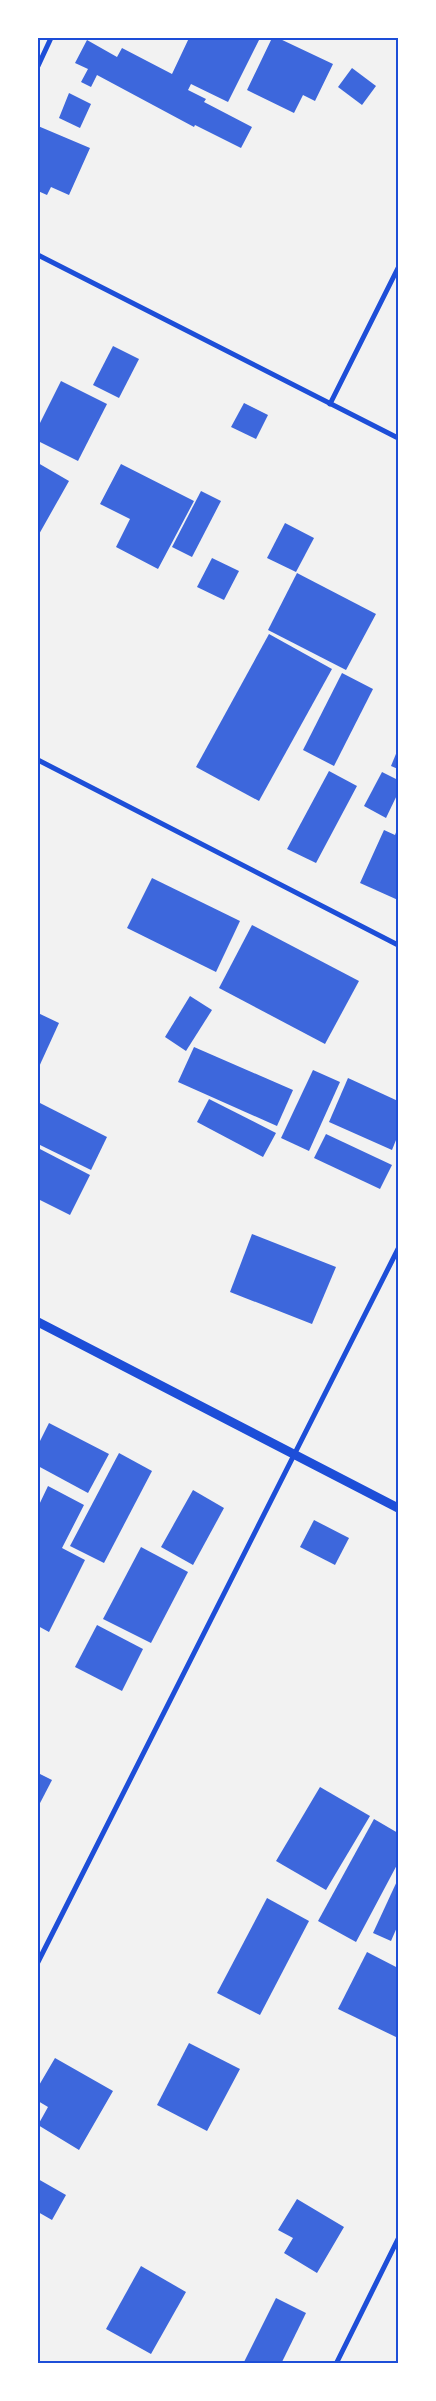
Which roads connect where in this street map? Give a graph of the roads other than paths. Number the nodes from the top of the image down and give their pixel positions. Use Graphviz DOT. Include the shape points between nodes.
graph roads {
  1 [pos="51,38"];
  2 [pos="38,66"];
  3 [pos="38,255"];
  4 [pos="398,268"];
  5 [pos="330,404"];
  6 [pos="398,438"];
  7 [pos="38,760"];
  8 [pos="398,945"];
  9 [pos="398,1249"];
  10 [pos="38,1322"];
  11 [pos="294,1454"];
  12 [pos="398,1508"];
  13 [pos="38,1962"];
  14 [pos="398,2239"];
  15 [pos="336,2364"];
  1 -- 2 [label="street"];
  3 -- 5 [label="street"];
  4 -- 5 [label="street"];
  5 -- 6 [label="street"];
  7 -- 8 [label="street"];
  9 -- 11 [label="street"];
  10 -- 11 [label="street"];
  11 -- 12 [label="street"];
  11 -- 13 [label="street"];
  14 -- 15 [label="street"];
}
